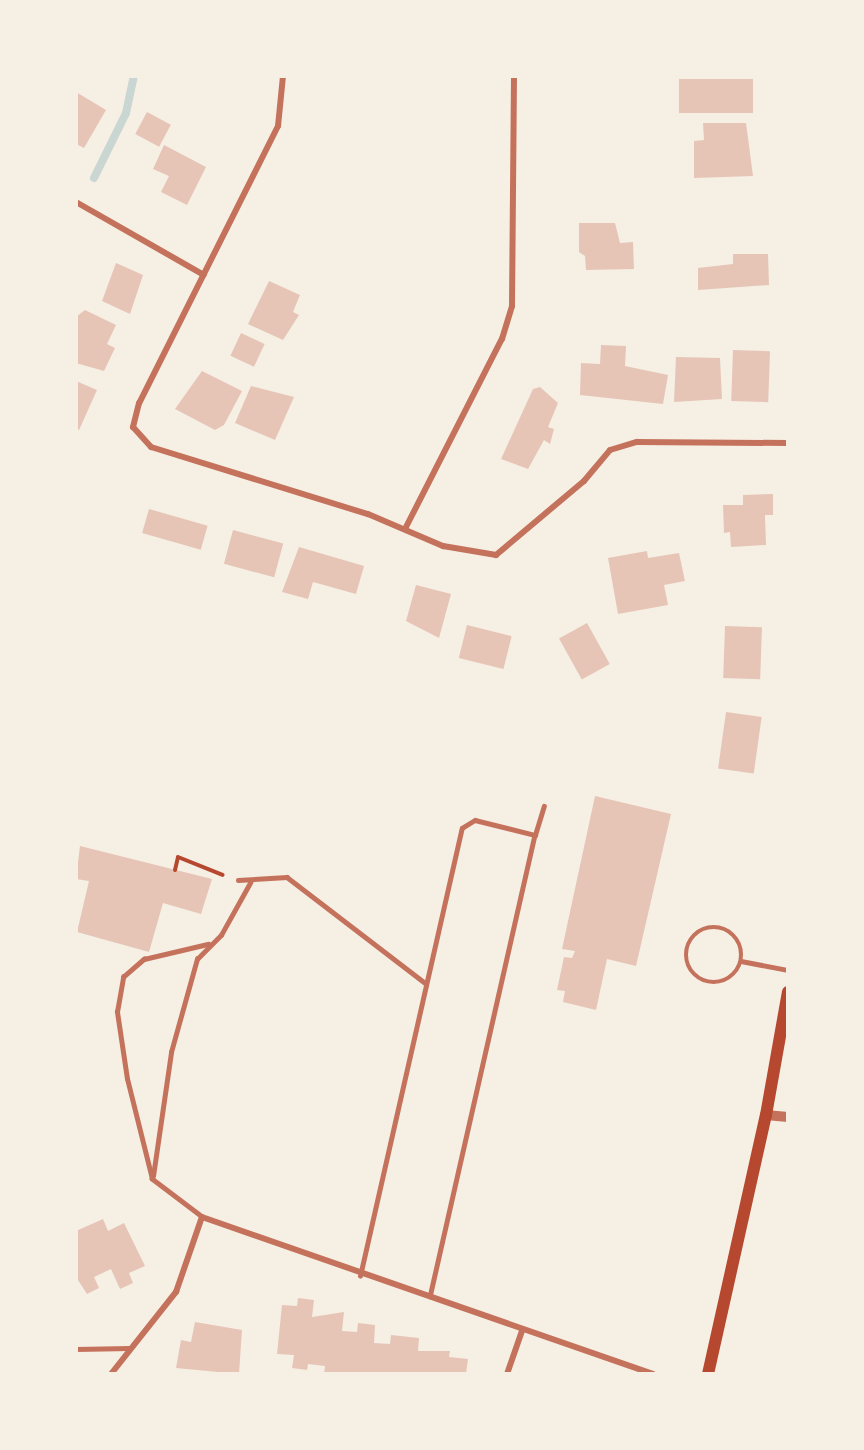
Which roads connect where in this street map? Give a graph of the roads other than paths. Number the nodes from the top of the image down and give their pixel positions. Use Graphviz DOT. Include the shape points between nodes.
graph roads {
  1 [pos="283,76"];
  2 [pos="514,76"];
  3 [pos="76,202"];
  4 [pos="204,275"];
  5 [pos="788,443"];
  6 [pos="405,529"];
  7 [pos="544,806"];
  8 [pos="535,835"];
  9 [pos="238,880"];
  10 [pos="250,883"];
  11 [pos="208,944"];
  12 [pos="741,961"];
  13 [pos="788,970"];
  14 [pos="424,982"];
  15 [pos="788,992"];
  16 [pos="766,1115"];
  17 [pos="788,1117"];
  18 [pos="153,1179"];
  19 [pos="202,1218"];
  20 [pos="360,1276"];
  21 [pos="430,1296"];
  22 [pos="522,1331"];
  23 [pos="129,1348"];
  24 [pos="76,1349"];
  25 [pos="111,1374"];
  26 [pos="507,1374"];
  27 [pos="654,1374"];
  28 [pos="708,1374"];
  1 -- 4 [label="street" via="278,126"];
  2 -- 6 [label="street" via="512,306 502,339"];
  3 -- 4 [label="street"];
  4 -- 6 [label="street" via="133,427 160,450"];
  5 -- 6 [label="street" via="637,442 609,450 584,481 496,555 443,546"];
  7 -- 8 [label="lane"];
  8 -- 14 [label="lane" via="475,820 462,828"];
  8 -- 21 [label="lane"];
  9 -- 10 [label="lane"];
  10 -- 11 [label="lane" via="221,935"];
  10 -- 14 [label="lane" via="287,877"];
  11 -- 18 [label="lane" via="197,958 171,1052"];
  11 -- 18 [label="lane" via="144,958 123,977 117,1012 127,1079"];
  12 -- 12 [label="lane" via="739,943 727,930 709,927 688,944 687,962 705,981 731,976"];
  12 -- 13 [label="lane"];
  14 -- 20 [label="lane"];
  15 -- 16 [label="main road"];
  16 -- 17 [label="street"];
  16 -- 28 [label="main road"];
  18 -- 19 [label="lane"];
  19 -- 20 [label="street"];
  19 -- 23 [label="street" via="176,1292"];
  20 -- 21 [label="street"];
  21 -- 22 [label="street"];
  22 -- 26 [label="street"];
  22 -- 27 [label="street"];
  23 -- 24 [label="lane"];
  23 -- 25 [label="street"];
}
